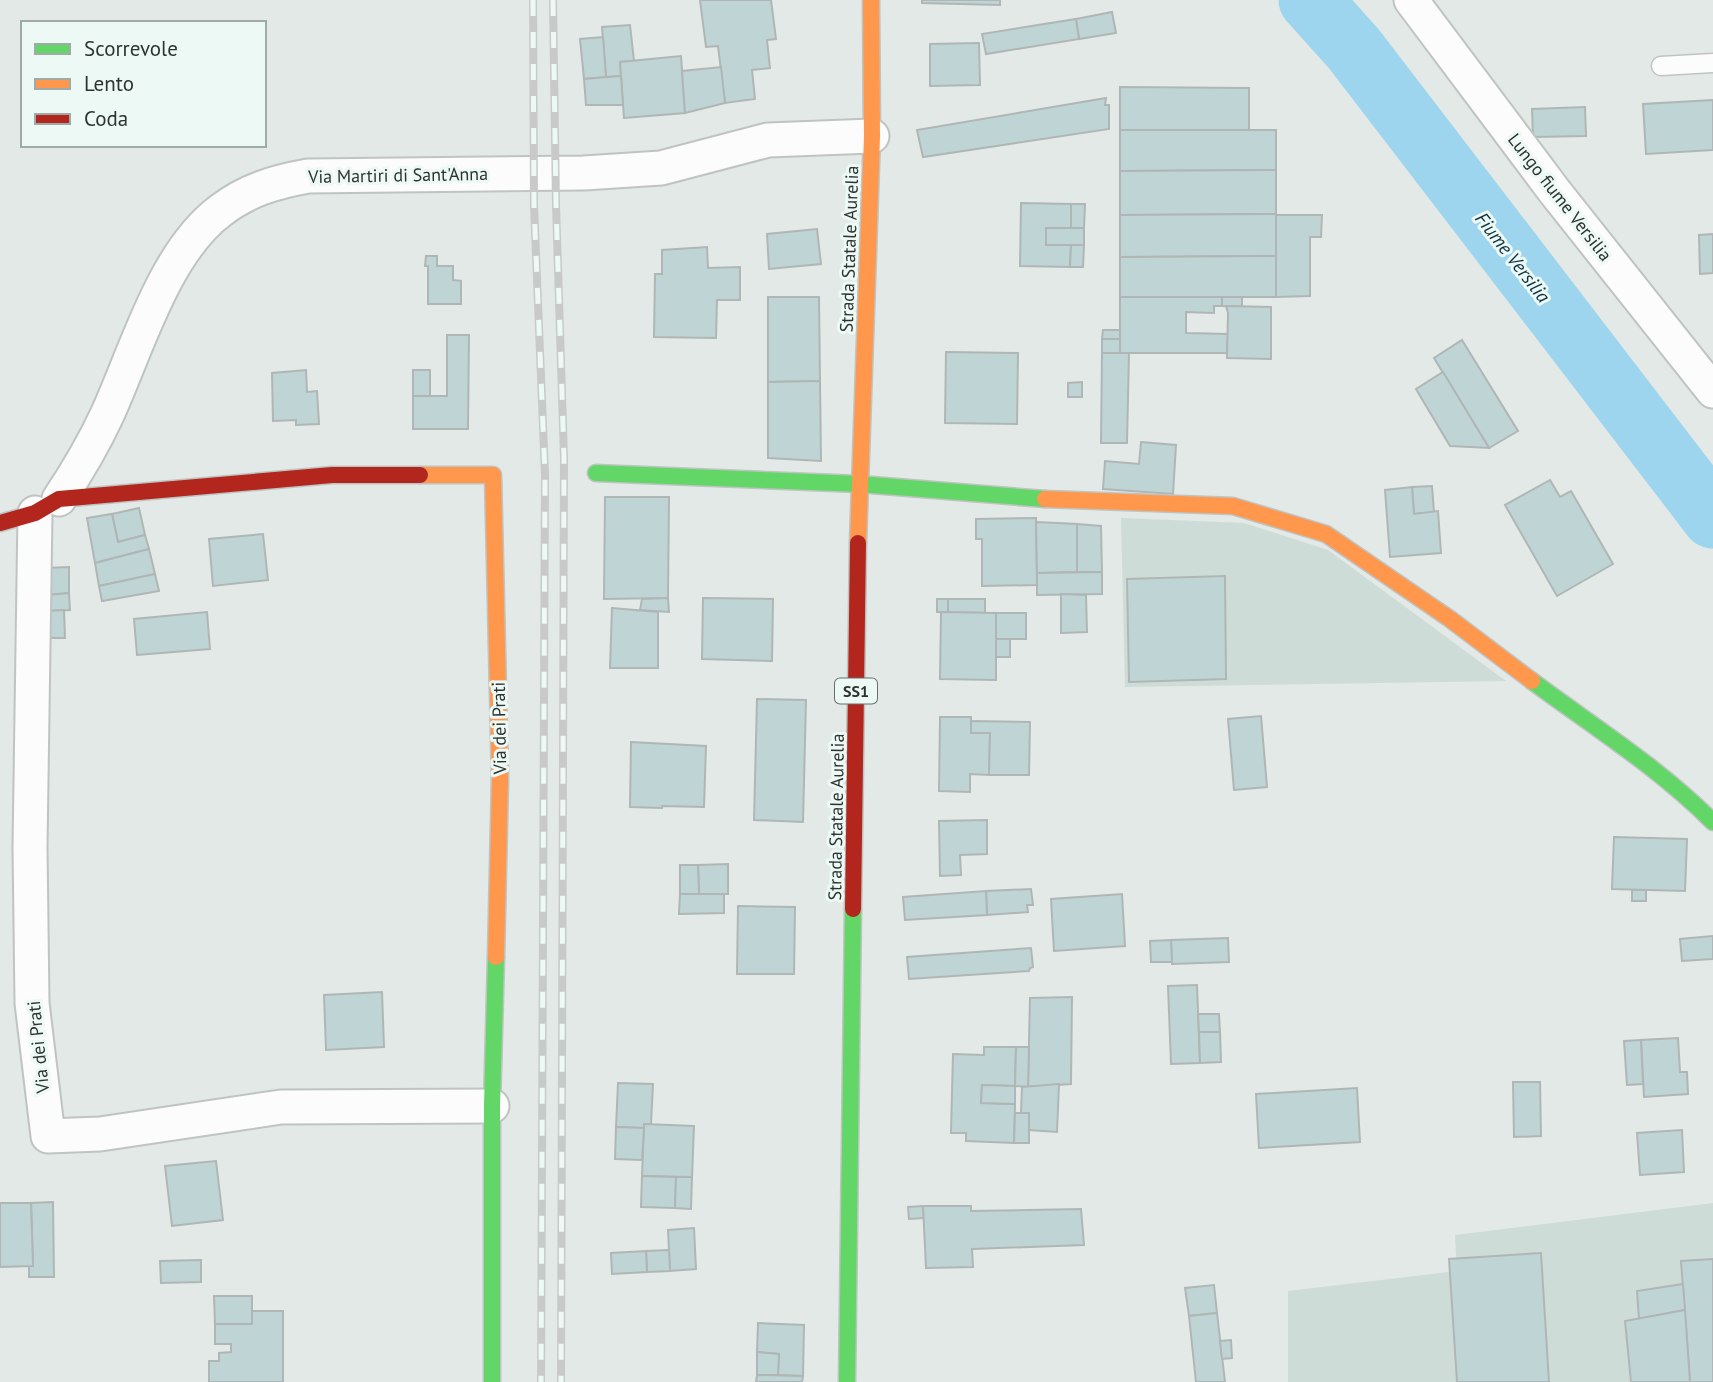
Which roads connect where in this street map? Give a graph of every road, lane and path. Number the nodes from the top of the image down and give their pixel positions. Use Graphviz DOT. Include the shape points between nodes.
graph roads {
  1 [pos="871,0"];
  2 [pos="1411,0"];
  3 [pos="1713,63"];
  4 [pos="1661,66"];
  5 [pos="872,136"];
  6 [pos="1713,391"];
  7 [pos="596,473"];
  8 [pos="859,484"];
  9 [pos="47,506"];
  10 [pos="0,523"];
  11 [pos="1713,822"];
  12 [pos="492,1106"];
  13 [pos="492,1382"];
  14 [pos="847,1382"];
  1 -- 5 [label="street, Strada Statale Aurelia / SS1"];
  2 -- 6 [label="street, Lungo fiume Versilia"];
  3 -- 4 [label="lane"];
  5 -- 8 [label="street, Strada Statale Aurelia / SS1"];
  5 -- 9 [label="street, Via Martiri di Sant'Anna" via="768,140 661,167 584,173 308,176 273,182 247,193 199,230 177,259 86,458"];
  7 -- 8 [label="street"];
  8 -- 11 [label="street" via="1025,498 1233,506 1326,534 1625,746"];
  8 -- 14 [label="street, Strada Statale Aurelia / SS1"];
  9 -- 10 [label="street"];
  9 -- 12 [label="street, Via dei Prati" via="30,847 32,1003 48,1136 100,1134 281,1107"];
  9 -- 12 [label="street, Via dei Prati" via="332,475 493,475 500,779"];
  12 -- 13 [label="street, Via dei Prati"];
}
